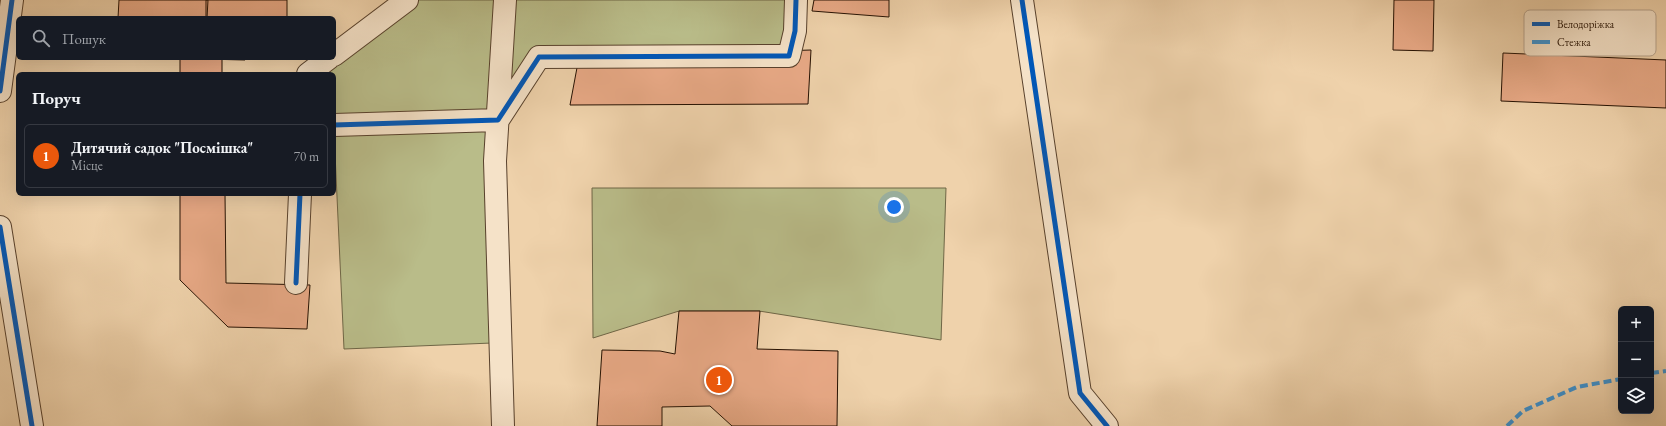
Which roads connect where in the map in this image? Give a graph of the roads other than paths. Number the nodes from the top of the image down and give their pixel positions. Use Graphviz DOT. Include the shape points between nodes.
graph roads {
  1 [pos="12,0"];
  2 [pos="407,0"];
  3 [pos="505,0"];
  4 [pos="796,0"];
  5 [pos="1022,0"];
  6 [pos="336,53"];
  7 [pos="326,60"];
  8 [pos="311,72"];
  9 [pos="0,91"];
  10 [pos="498,120"];
  11 [pos="336,125"];
  12 [pos="300,196"];
  13 [pos="0,227"];
  14 [pos="296,283"];
  15 [pos="32,426"];
  16 [pos="503,426"];
  17 [pos="1107,426"];
  1 -- 9 [label="street"];
  2 -- 6 [label="street"];
  3 -- 10 [label="street"];
  4 -- 10 [label="street" via="795,31 789,56 539,57"];
  5 -- 17 [label="street" via="1080,393"];
  7 -- 8 [label="street"];
  10 -- 11 [label="street"];
  10 -- 16 [label="street" via="495,161"];
  12 -- 14 [label="street"];
  13 -- 15 [label="street"];
}
